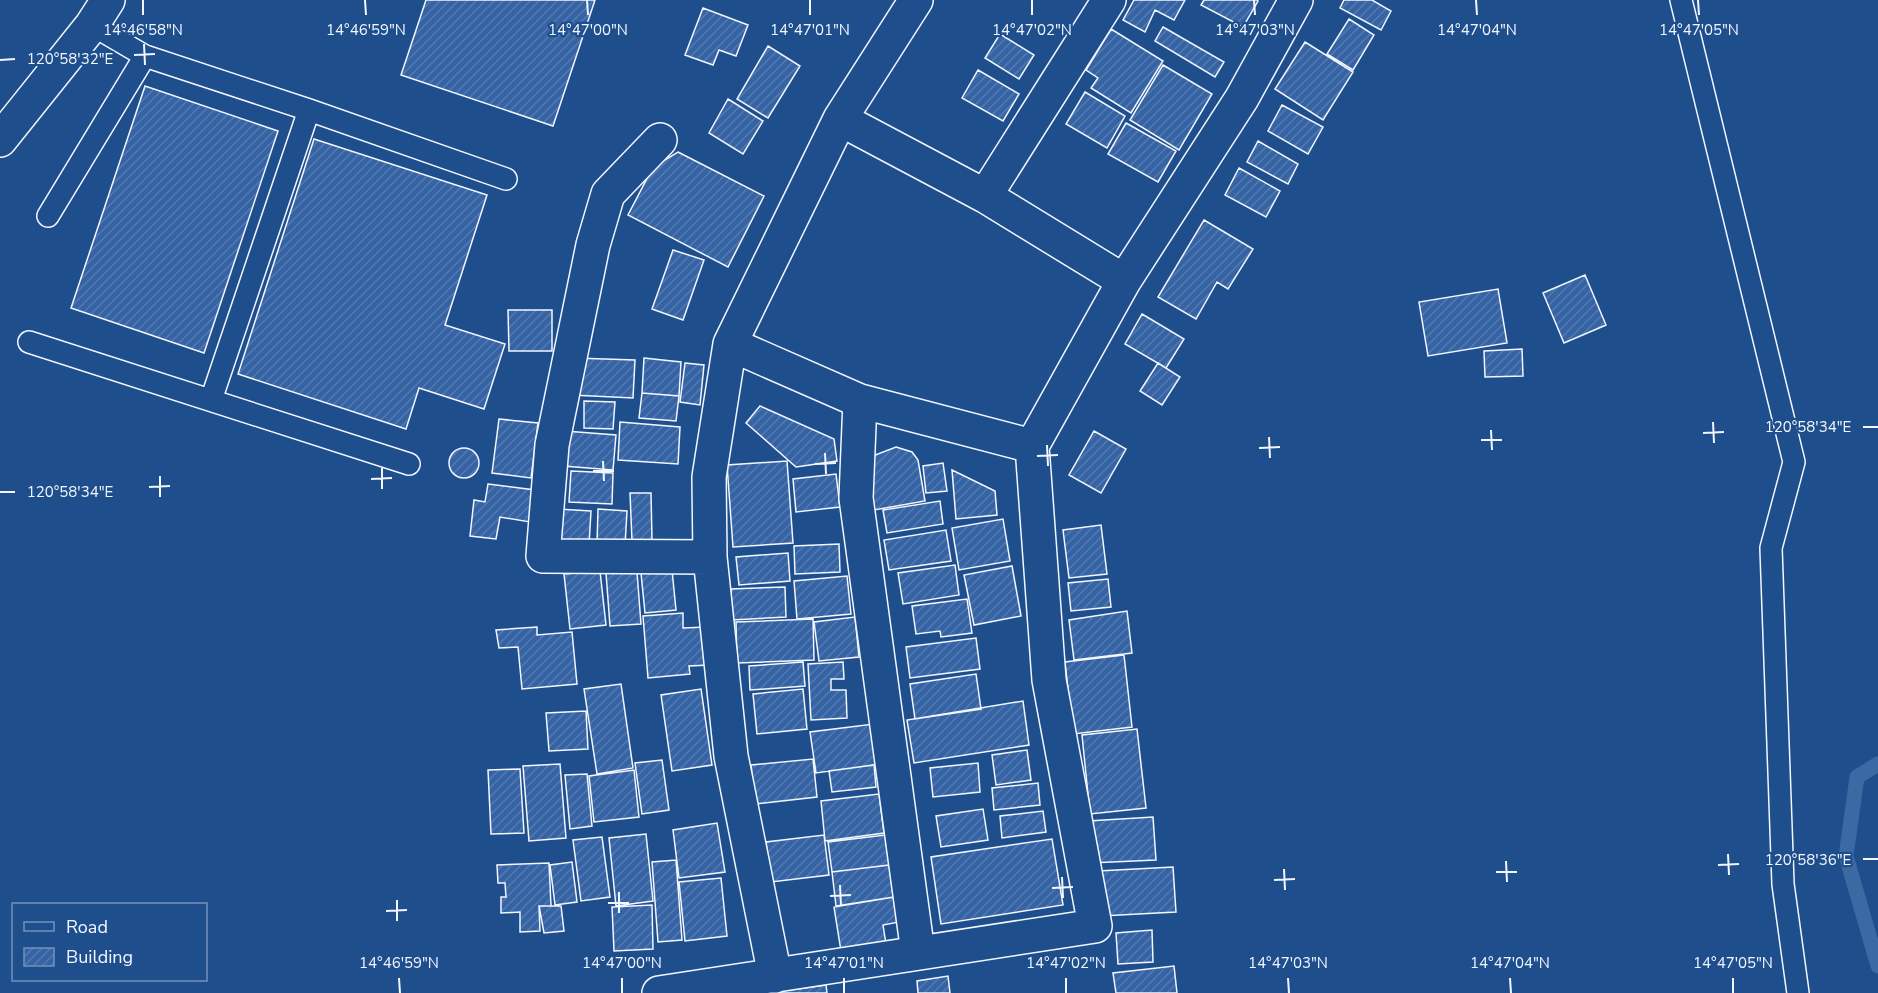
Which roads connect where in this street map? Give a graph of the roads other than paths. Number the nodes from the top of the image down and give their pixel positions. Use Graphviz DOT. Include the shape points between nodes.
graph roads {
  1 [pos="916,0"];
  2 [pos="1109,0"];
  3 [pos="1296,0"];
  4 [pos="1681,0"];
  5 [pos="100,12"];
  6 [pos="145,57"];
  7 [pos="309,110"];
  8 [pos="840,119"];
  9 [pos="0,140"];
  10 [pos="660,140"];
  11 [pos="506,179"];
  12 [pos="985,196"];
  13 [pos="48,216"];
  14 [pos="1124,282"];
  15 [pos="29,342"];
  16 [pos="730,344"];
  17 [pos="212,400"];
  18 [pos="860,401"];
  19 [pos="1032,446"];
  20 [pos="409,465"];
  21 [pos="710,557"];
  22 [pos="918,953"];
  23 [pos="775,976"];
  24 [pos="659,993"];
  25 [pos="1798,993"];
  1 -- 8 [label="street"];
  2 -- 12 [label="street"];
  3 -- 14 [label="street" via="1242,98"];
  4 -- 25 [label="lane" via="1794,462 1771,548 1783,884"];
  5 -- 6 [label="lane"];
  5 -- 9 [label="street"];
  6 -- 7 [label="lane"];
  6 -- 13 [label="lane"];
  7 -- 11 [label="lane"];
  7 -- 17 [label="lane"];
  8 -- 12 [label="street"];
  8 -- 16 [label="street"];
  10 -- 21 [label="street" via="608,194 593,245 552,446 543,556"];
  12 -- 14 [label="street"];
  14 -- 19 [label="street"];
  15 -- 17 [label="lane"];
  16 -- 18 [label="street"];
  16 -- 21 [label="street" via="709,477"];
  17 -- 20 [label="lane"];
  18 -- 19 [label="street"];
  18 -- 22 [label="street" via="856,498"];
  19 -- 22 [label="street" via="1049,680 1095,926"];
  21 -- 23 [label="street" via="731,756"];
  22 -- 23 [label="street"];
  23 -- 24 [label="street"];
}
